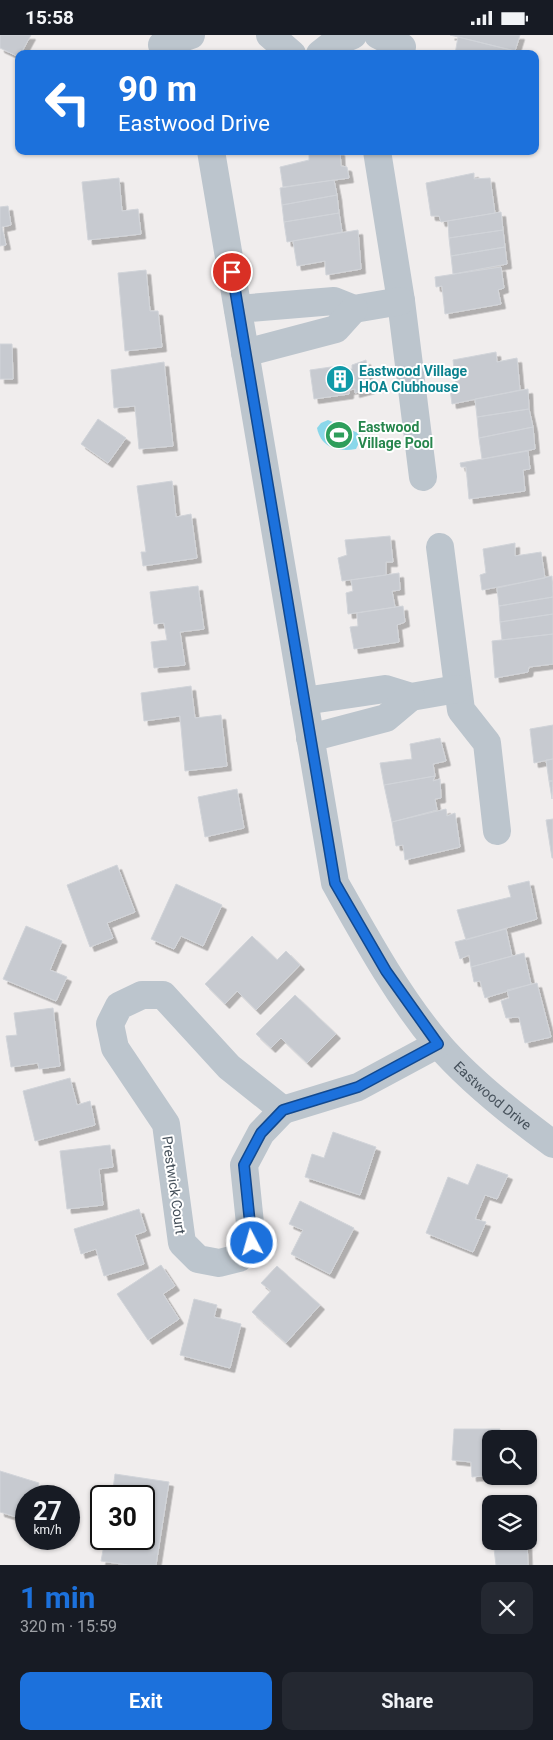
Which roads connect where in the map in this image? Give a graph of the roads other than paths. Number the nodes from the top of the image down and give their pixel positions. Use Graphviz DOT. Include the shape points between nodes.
graph roads {
  1 [pos="191,35"];
  2 [pos="353,35"];
  3 [pos="162,45"];
  4 [pos="325,50"];
  5 [pos="215,155"];
  6 [pos="378,155"];
  7 [pos="400,301"];
  8 [pos="238,309"];
  9 [pos="354,309"];
  10 [pos="245,353"];
  11 [pos="423,477"];
  12 [pos="440,547"];
  13 [pos="456,689"];
  14 [pos="411,697"];
  15 [pos="304,701"];
  16 [pos="310,738"];
  17 [pos="497,831"];
  18 [pos="438,1044"];
  19 [pos="283,1110"];
  20 [pos="553,1144"];
  1 -- 3 [label="street"];
  2 -- 4 [label="street"];
  5 -- 8 [label="street, Eastwood Drive"];
  6 -- 7 [label="street"];
  7 -- 9 [label="street"];
  7 -- 11 [label="street"];
  8 -- 9 [label="street" via="334,301"];
  8 -- 10 [label="street, Eastwood Drive"];
  9 -- 10 [label="street" via="336,329"];
  10 -- 15 [label="street, Eastwood Drive"];
  12 -- 13 [label="street"];
  13 -- 14 [label="street"];
  13 -- 17 [label="street" via="461,710 487,743"];
  14 -- 15 [label="street" via="385,689"];
  14 -- 16 [label="street" via="386,717"];
  15 -- 16 [label="street, Eastwood Drive"];
  16 -- 18 [label="street, Eastwood Drive" via="335,883 386,971"];
  18 -- 19 [label="street, Prestwick Court" via="358,1087"];
  18 -- 20 [label="street, Eastwood Drive" via="475,1081"];
  19 -- 19 [label="street, Prestwick Court" via="229,1067 163,995 142,995 119,1006 110,1024 115,1048 166,1124 182,1243 198,1259 219,1263 239,1258 252,1243 244,1165 261,1133"];
}
